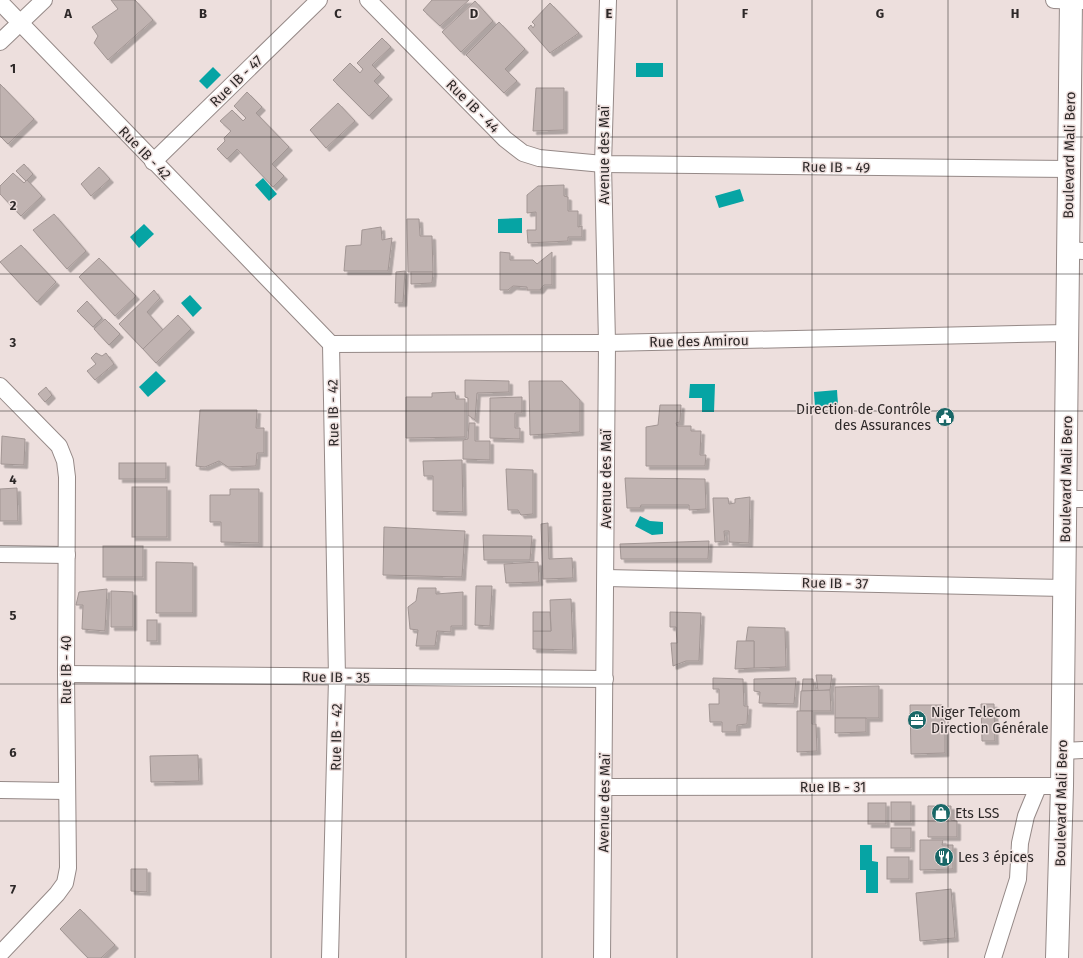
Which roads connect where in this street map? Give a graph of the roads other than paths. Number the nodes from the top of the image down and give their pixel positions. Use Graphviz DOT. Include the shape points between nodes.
graph roads {
  1 [pos="44,0"];
  2 [pos="319,0"];
  3 [pos="368,0"];
  4 [pos="608,0"];
  5 [pos="1054,0"];
  6 [pos="1071,0"];
  7 [pos="1083,1"];
  8 [pos="0,2"];
  9 [pos="20,23"];
  10 [pos="0,42"];
  11 [pos="153,162"];
  12 [pos="603,164"];
  13 [pos="1069,169"];
  14 [pos="1075,250"];
  15 [pos="1067,333"];
  16 [pos="607,343"];
  17 [pos="331,344"];
  18 [pos="0,386"];
  19 [pos="1074,499"];
  20 [pos="0,554"];
  21 [pos="67,555"];
  22 [pos="606,578"];
  23 [pos="1064,588"];
  24 [pos="66,674"];
  25 [pos="337,678"];
  26 [pos="605,679"];
  27 [pos="1073,751"];
  28 [pos="1062,786"];
  29 [pos="604,787"];
  30 [pos="1038,787"];
  31 [pos="0,790"];
  32 [pos="66,791"];
  33 [pos="0,954"];
  34 [pos="330,958"];
  35 [pos="602,958"];
  36 [pos="993,958"];
  37 [pos="1057,958"];
  1 -- 9 [label="street"];
  2 -- 11 [label="street, Rue IB - 47"];
  3 -- 12 [label="street, Rue IB - 44" via="505,139 523,153 540,158"];
  4 -- 12 [label="street, Avenue des Maï"];
  5 -- 6 [label="street"];
  6 -- 7 [label="street"];
  6 -- 13 [label="main road, Boulevard Mali Bero"];
  8 -- 9 [label="street, Rue IB - 42"];
  9 -- 10 [label="street"];
  9 -- 11 [label="street, Rue IB - 42"];
  11 -- 17 [label="street, Rue IB - 42"];
  12 -- 13 [label="street, Rue IB - 49"];
  12 -- 16 [label="street, Avenue des Maï"];
  13 -- 14 [label="main road, Boulevard Mali Bero"];
  14 -- 15 [label="main road, Boulevard Mali Bero"];
  15 -- 16 [label="street, Rue des Amirou"];
  15 -- 19 [label="main road, Boulevard Mali Bero"];
  16 -- 17 [label="street, Rue des Amirou"];
  16 -- 22 [label="street, Avenue des Maï"];
  17 -- 25 [label="street, Rue IB - 42"];
  18 -- 21 [label="street, Rue IB - 40" via="59,446 65,461"];
  19 -- 23 [label="main road, Boulevard Mali Bero"];
  20 -- 21 [label="street"];
  21 -- 24 [label="street, Rue IB - 40"];
  22 -- 23 [label="street, Rue IB - 37"];
  22 -- 26 [label="street, Avenue des Maï"];
  23 -- 27 [label="main road, Boulevard Mali Bero"];
  24 -- 25 [label="street, Rue IB - 35"];
  24 -- 32 [label="street, Rue IB - 40"];
  25 -- 26 [label="street, Rue IB - 35"];
  25 -- 34 [label="street, Rue IB - 42"];
  26 -- 29 [label="street, Avenue des Maï"];
  27 -- 28 [label="main road, Boulevard Mali Bero"];
  28 -- 30 [label="street, Rue IB - 31"];
  28 -- 37 [label="main road, Boulevard Mali Bero"];
  29 -- 30 [label="street, Rue IB - 31"];
  29 -- 35 [label="street, Avenue des Maï"];
  30 -- 36 [label="street" via="1026,816 1020,843 1018,879"];
  31 -- 32 [label="street"];
  32 -- 33 [label="street, Rue IB - 40" via="68,868 64,883"];
}
